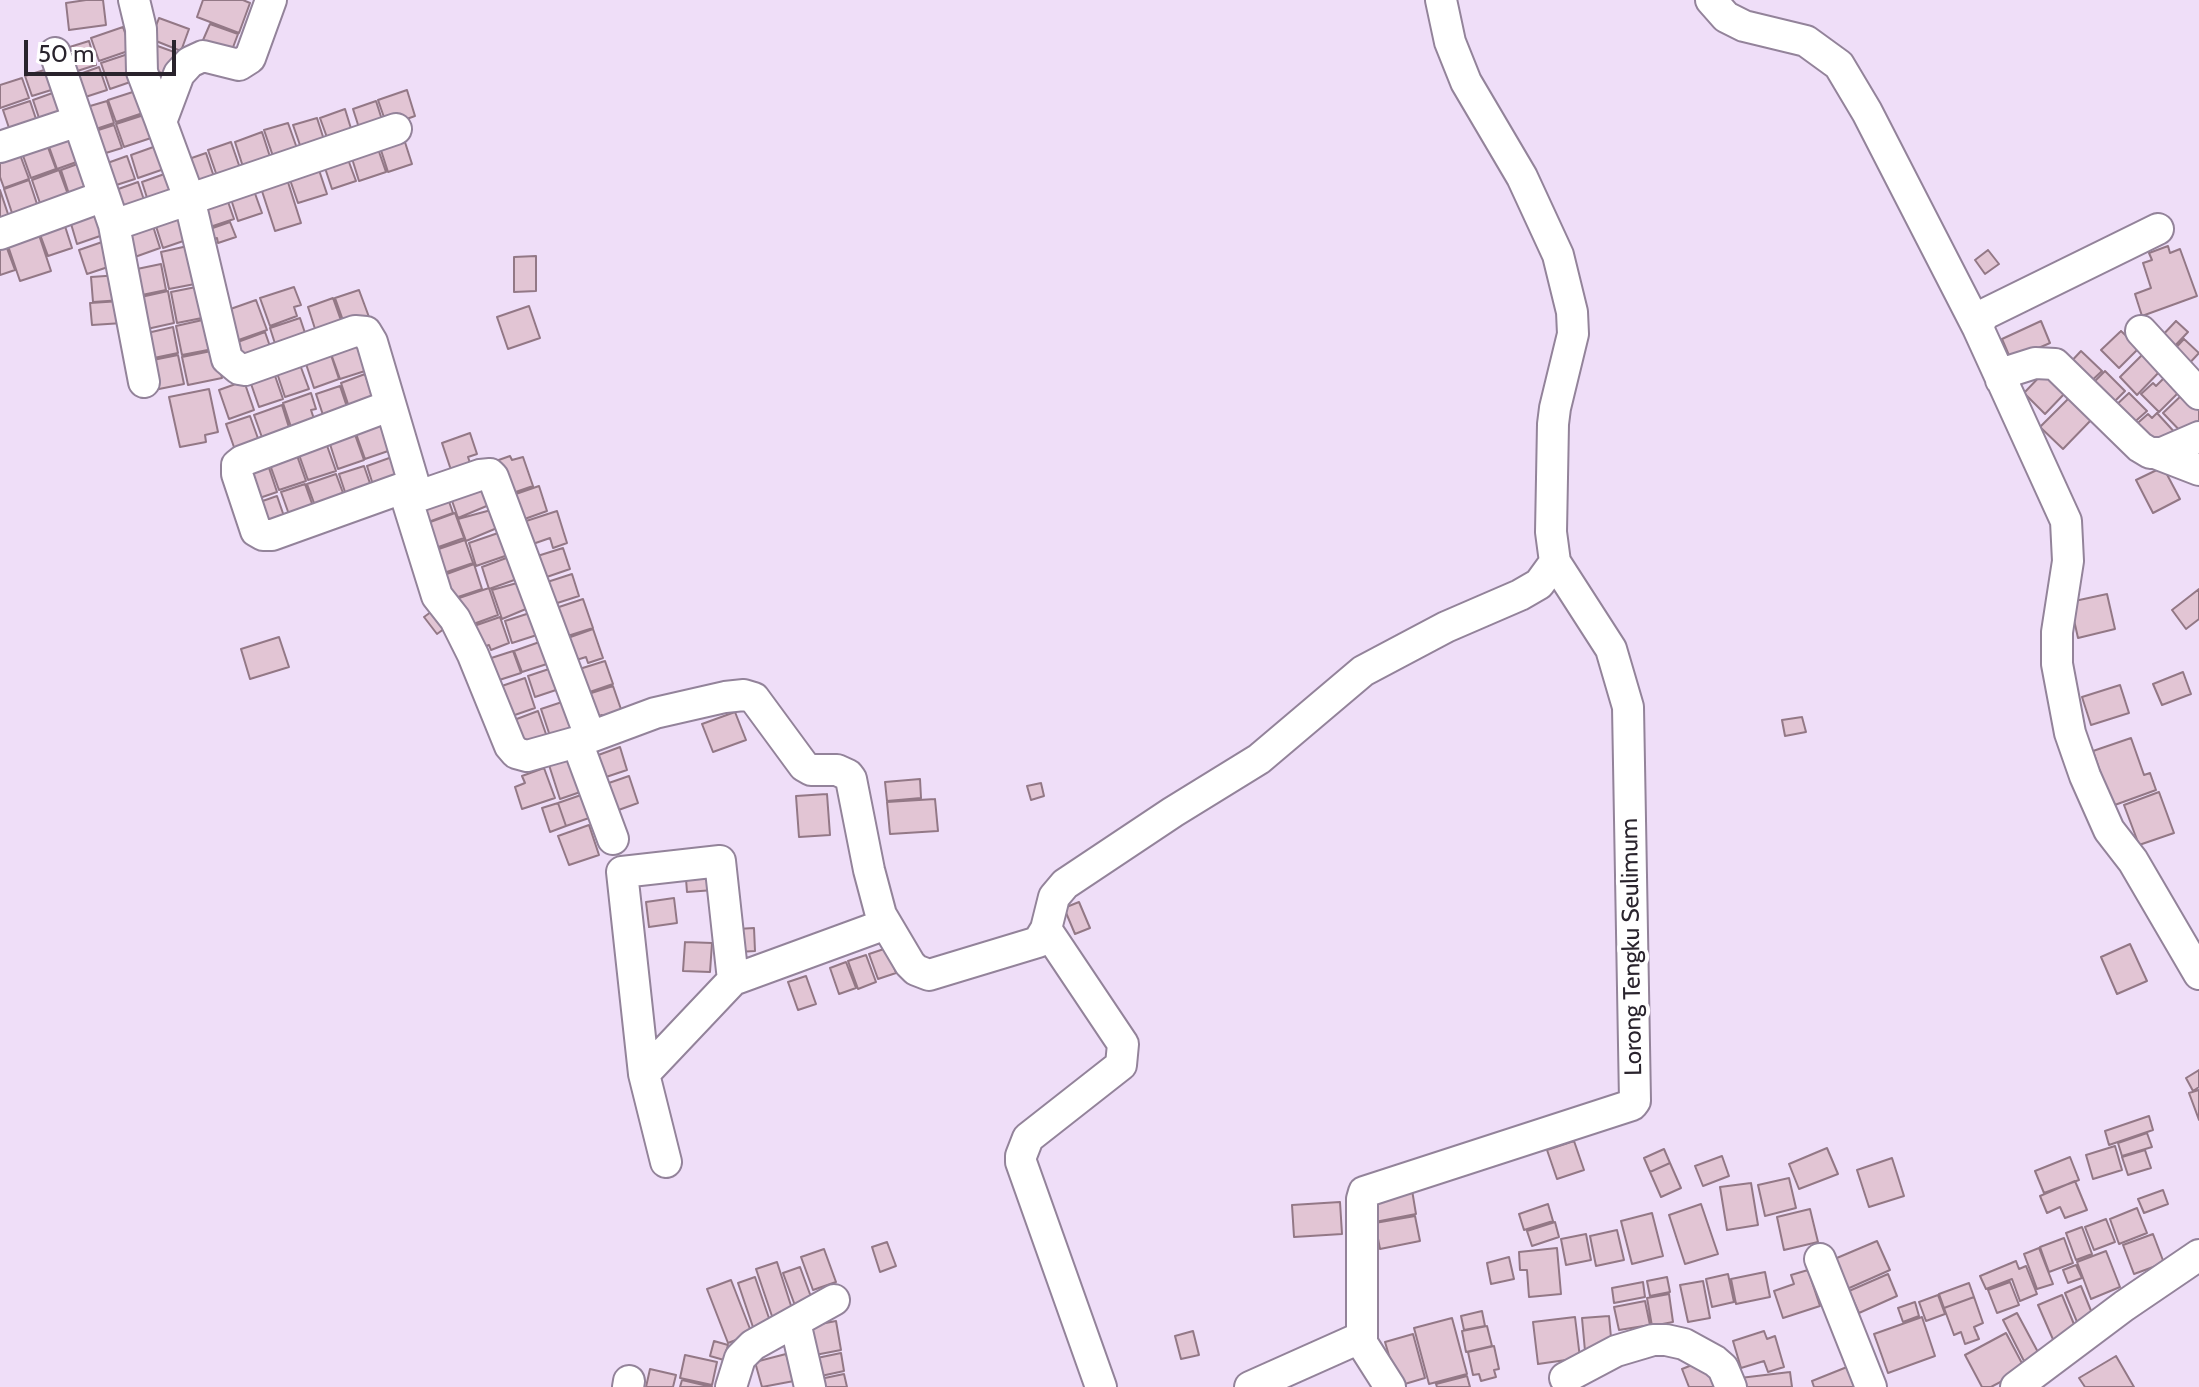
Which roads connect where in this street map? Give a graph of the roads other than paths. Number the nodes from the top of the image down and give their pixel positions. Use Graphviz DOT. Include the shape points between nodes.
graph roads {
  1 [pos="134,0"];
  2 [pos="271,0"];
  3 [pos="1441,0"];
  4 [pos="1711,0"];
  5 [pos="55,53"];
  6 [pos="78,121"];
  7 [pos="161,122"];
  8 [pos="396,129"];
  9 [pos="3,138"];
  10 [pos="104,196"];
  11 [pos="189,198"];
  12 [pos="114,225"];
  13 [pos="2158,229"];
  14 [pos="0,234"];
  15 [pos="1978,328"];
  16 [pos="2141,331"];
  17 [pos="2001,380"];
  18 [pos="144,382"];
  19 [pos="2199,394"];
  20 [pos="389,406"];
  21 [pos="2199,437"];
  22 [pos="2155,453"];
  23 [pos="2199,470"];
  24 [pos="410,492"];
  25 [pos="1547,573"];
  26 [pos="584,739"];
  27 [pos="613,839"];
  28 [pos="886,924"];
  29 [pos="1046,929"];
  30 [pos="2199,974"];
  31 [pos="733,980"];
  32 [pos="644,1074"];
  33 [pos="666,1162"];
  34 [pos="2199,1255"];
  35 [pos="1820,1259"];
  36 [pos="834,1300"];
  37 [pos="795,1322"];
  38 [pos="1362,1343"];
  39 [pos="1565,1378"];
  40 [pos="731,1387"];
  41 [pos="810,1387"];
  42 [pos="1101,1387"];
  43 [pos="1250,1387"];
  44 [pos="1390,1387"];
  45 [pos="1731,1387"];
  46 [pos="1871,1387"];
  47 [pos="2016,1387"];
  1 -- 7 [label="street" via="142,72"];
  2 -- 7 [label="street" via="250,58 239,65 203,56 190,62 179,74"];
  3 -- 25 [label="street" via="1450,42 1472,94 1522,177 1558,255 1572,312 1573,334 1553,424"];
  4 -- 15 [label="street" via="1726,17 1806,41 1839,65"];
  5 -- 6 [label="street"];
  6 -- 9 [label="street"];
  6 -- 10 [label="street"];
  7 -- 11 [label="street"];
  8 -- 11 [label="street"];
  10 -- 12 [label="street"];
  10 -- 14 [label="street"];
  11 -- 12 [label="street"];
  11 -- 20 [label="street" via="223,351 231,364 245,370 366,332"];
  12 -- 18 [label="street"];
  13 -- 15 [label="street" via="1983,315"];
  15 -- 17 [label="street"];
  16 -- 19 [label="street"];
  17 -- 22 [label="street" via="2035,363 2055,364 2140,447"];
  17 -- 30 [label="street" via="2068,530 2057,648 2070,733 2109,830"];
  20 -- 24 [label="street"];
  20 -- 24 [label="street" via="242,461 237,474 256,531 263,535"];
  21 -- 22 [label="street"];
  22 -- 23 [label="street"];
  24 -- 26 [label="street" via="437,596 473,655 510,746 527,756"];
  24 -- 26 [label="street" via="480,475 493,477"];
  25 -- 29 [label="street" via="1520,595 1363,671 1259,759 1065,884 1054,897"];
  25 -- 38 [label="street, Lorong Tengku Seulimum" via="1556,585 1573,592 1611,649 1628,707 1634,1103 1364,1192"];
  26 -- 27 [label="street"];
  26 -- 28 [label="street" via="655,713 725,697 754,698 804,766 837,770 851,779"];
  28 -- 29 [label="street" via="910,964 929,975 1038,942"];
  28 -- 31 [label="street"];
  29 -- 42 [label="street" via="1123,1044 1121,1065 1028,1138 1021,1156"];
  31 -- 32 [label="street"];
  31 -- 32 [label="street" via="720,861 622,872"];
  32 -- 33 [label="street"];
  34 -- 47 [label="street"];
  35 -- 46 [label="street"];
  36 -- 37 [label="street"];
  37 -- 40 [label="street" via="740,1358"];
  37 -- 41 [label="street"];
  38 -- 43 [label="street" via="1353,1341"];
  38 -- 44 [label="street"];
  39 -- 45 [label="street" via="1616,1351 1666,1340 1715,1361"];
}
